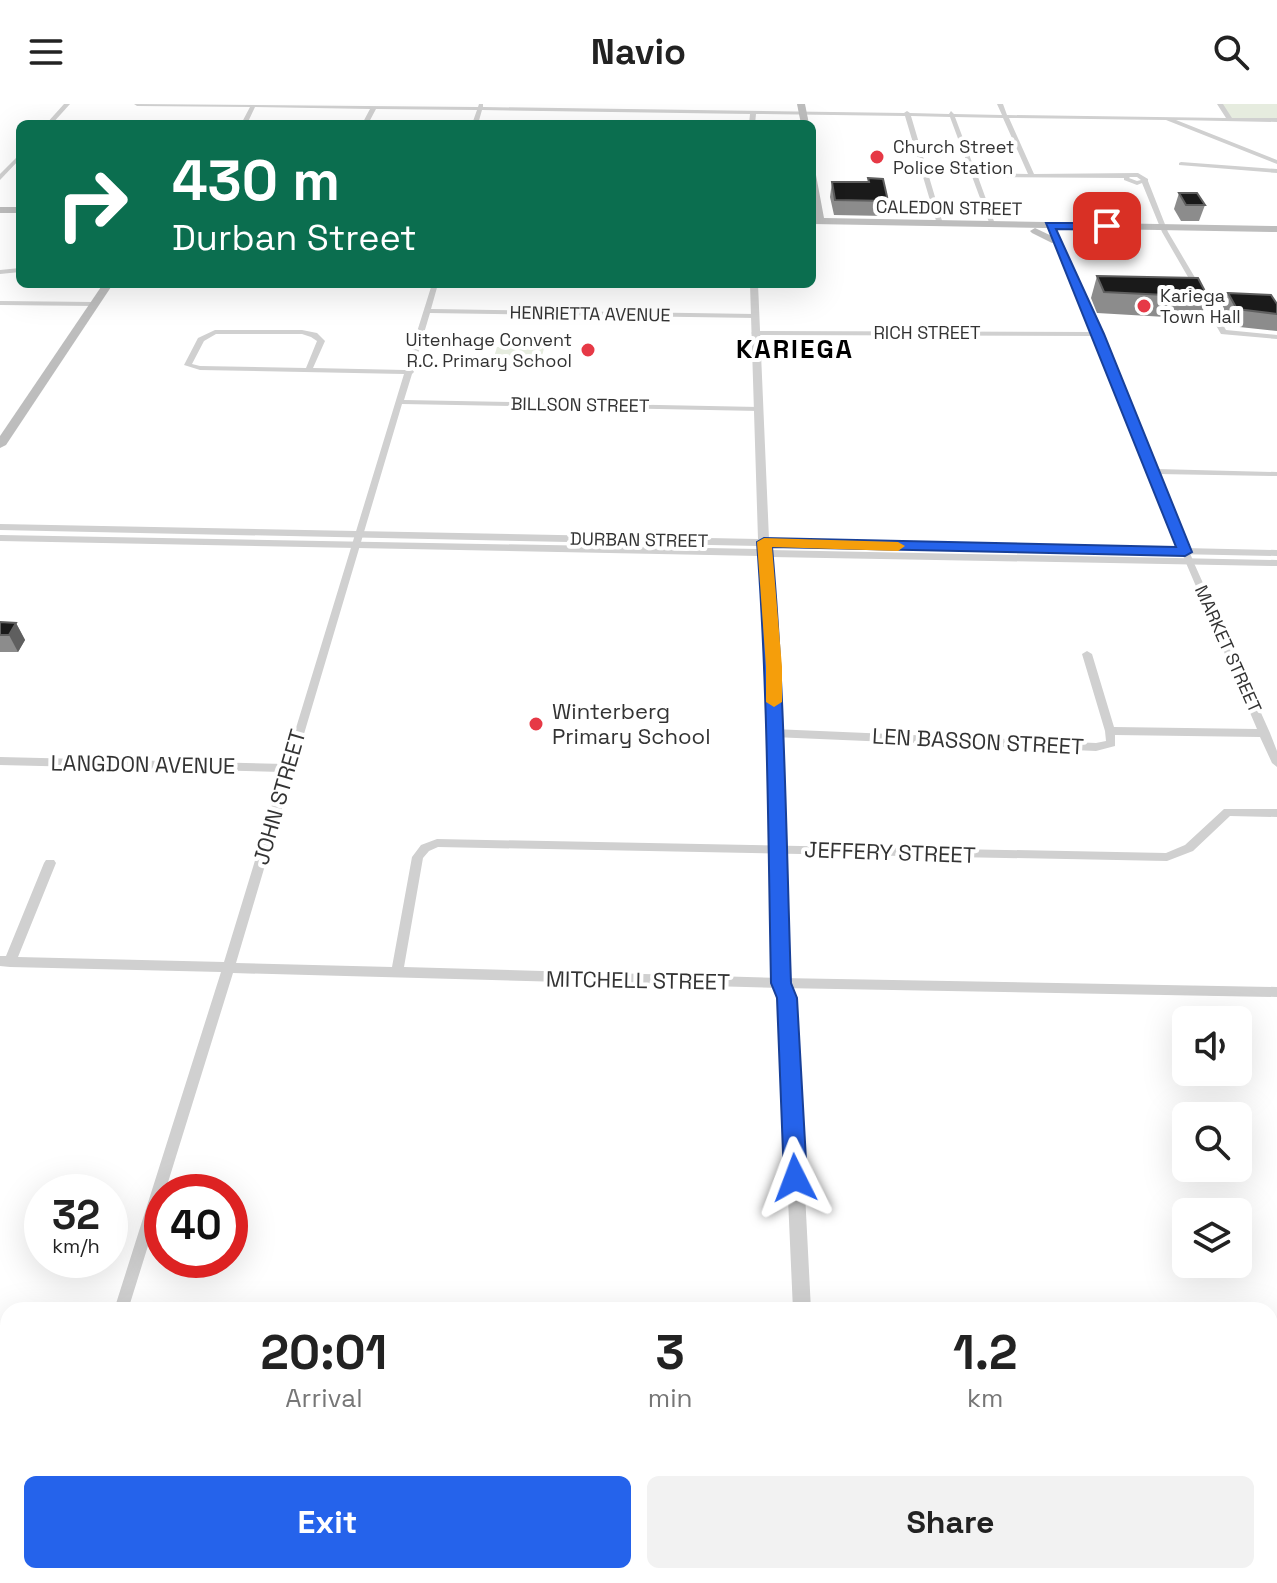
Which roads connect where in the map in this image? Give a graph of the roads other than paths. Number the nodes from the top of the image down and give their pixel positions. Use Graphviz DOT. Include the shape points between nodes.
graph roads {
  1 [pos="67,104"];
  2 [pos="137,104"];
  3 [pos="829,104"];
  4 [pos="1000,104"];
  5 [pos="1074,104"];
  6 [pos="1220,104"];
  7 [pos="254,105"];
  8 [pos="482,106"];
  9 [pos="374,107"];
  10 [pos="602,108"];
  11 [pos="803,108"];
  12 [pos="753,112"];
  13 [pos="831,113"];
  14 [pos="907,113"];
  15 [pos="951,113"];
  16 [pos="1005,114"];
  17 [pos="1081,115"];
  18 [pos="1160,116"];
  19 [pos="603,117"];
  20 [pos="1230,119"];
  21 [pos="53,120"];
  22 [pos="367,120"];
  23 [pos="752,120"];
  24 [pos="1277,120"];
  25 [pos="16,160"];
  26 [pos="1277,162"];
  27 [pos="1181,164"];
  28 [pos="1277,171"];
  29 [pos="975,175"];
  30 [pos="1032,175"];
  31 [pos="0,178"];
  32 [pos="1130,179"];
  33 [pos="1149,191"];
  34 [pos="816,224"];
  35 [pos="816,224"];
  36 [pos="940,224"];
  37 [pos="992,224"];
  38 [pos="1050,228"];
  39 [pos="1165,230"];
  40 [pos="1035,231"];
  41 [pos="1277,231"];
  42 [pos="1055,241"];
  43 [pos="105,288"];
  44 [pos="434,288"];
  45 [pos="754,288"];
  46 [pos="0,303"];
  47 [pos="94,304"];
  48 [pos="426,311"];
  49 [pos="755,316"];
  50 [pos="755,333"];
  51 [pos="1098,334"];
  52 [pos="1277,337"];
  53 [pos="308,371"];
  54 [pos="410,372"];
  55 [pos="401,402"];
  56 [pos="759,409"];
  57 [pos="0,445"];
  58 [pos="1153,471"];
  59 [pos="1277,474"];
  60 [pos="0,527"];
  61 [pos="0,538"];
  62 [pos="358,540"];
  63 [pos="765,548"];
  64 [pos="1277,553"];
  65 [pos="1187,557"];
  66 [pos="1277,563"];
  67 [pos="1087,654"];
  68 [pos="1110,731"];
  69 [pos="773,733"];
  70 [pos="1265,733"];
  71 [pos="0,761"];
  72 [pos="1277,763"];
  73 [pos="287,768"];
  74 [pos="1277,813"];
  75 [pos="779,848"];
  76 [pos="50,863"];
  77 [pos="5,961"];
  78 [pos="228,969"];
  79 [pos="397,973"];
  80 [pos="781,983"];
  81 [pos="1277,992"];
  82 [pos="124,1302"];
  83 [pos="802,1302"];
  1 -- 21 [label="street"];
  2 -- 7 [label="street"];
  3 -- 13 [label="street"];
  4 -- 16 [label="street"];
  5 -- 17 [label="street"];
  6 -- 20 [label="street"];
  7 -- 9 [label="street"];
  8 -- 9 [label="street"];
  8 -- 10 [label="street"];
  9 -- 22 [label="street"];
  10 -- 12 [label="street"];
  10 -- 19 [label="street"];
  11 -- 12 [label="street"];
  11 -- 13 [label="street"];
  12 -- 23 [label="street"];
  13 -- 14 [label="street"];
  14 -- 15 [label="street"];
  14 -- 36 [label="street"];
  15 -- 16 [label="street"];
  15 -- 29 [label="street"];
  16 -- 17 [label="street"];
  16 -- 30 [label="street"];
  17 -- 18 [label="street"];
  18 -- 20 [label="street"];
  18 -- 26 [label="street"];
  20 -- 24 [label="street"];
  25 -- 31 [label="street"];
  27 -- 28 [label="street"];
  29 -- 30 [label="street"];
  29 -- 37 [label="street"];
  30 -- 32 [label="street"];
  32 -- 33 [label="street"];
  32 -- 33 [label="street" via="1145,182"];
  33 -- 39 [label="street"];
  34 -- 36 [label="main road, CALEDON STREET"];
  35 -- 40 [label="main road, CALEDON STREET"];
  36 -- 37 [label="main road, CALEDON STREET"];
  37 -- 38 [label="main road, CALEDON STREET"];
  38 -- 39 [label="main road, CALEDON STREET"];
  38 -- 40 [label="main road, CALEDON STREET"];
  38 -- 42 [label="street, MARKET STREET"];
  39 -- 41 [label="main road, CALEDON STREET"];
  39 -- 52 [label="street" via="1224,332"];
  40 -- 42 [label="main road"];
  42 -- 51 [label="street, MARKET STREET"];
  43 -- 47 [label="main road"];
  44 -- 48 [label="street, JOHN STREET"];
  45 -- 49 [label="street"];
  46 -- 47 [label="street"];
  47 -- 57 [label="main road"];
  48 -- 49 [label="street, HENRIETTA AVENUE"];
  48 -- 54 [label="street, JOHN STREET"];
  49 -- 50 [label="street"];
  50 -- 51 [label="street, RICH STREET"];
  50 -- 56 [label="street"];
  51 -- 58 [label="street, MARKET STREET"];
  53 -- 53 [label="street" via="320,340 295,332 210,334 188,365"];
  53 -- 54 [label="street"];
  54 -- 55 [label="street, JOHN STREET"];
  55 -- 56 [label="street, BILLSON STREET"];
  55 -- 62 [label="street, JOHN STREET"];
  56 -- 63 [label="street"];
  58 -- 59 [label="street"];
  58 -- 65 [label="street, MARKET STREET"];
  60 -- 62 [label="street, DURBAN STREET"];
  61 -- 62 [label="street, DURBAN STREET"];
  62 -- 63 [label="street, DURBAN STREET"];
  62 -- 73 [label="street, JOHN STREET"];
  63 -- 65 [label="street, DURBAN STREET"];
  63 -- 69 [label="street"];
  64 -- 65 [label="street, DURBAN STREET"];
  65 -- 66 [label="street, DURBAN STREET"];
  65 -- 70 [label="street, MARKET STREET"];
  67 -- 68 [label="street"];
  68 -- 69 [label="street, LEN BASSON STREET" via="1111,743 1103,747"];
  68 -- 70 [label="street, LEN BASSON STREET"];
  69 -- 75 [label="street"];
  70 -- 72 [label="street, MARKET STREET"];
  71 -- 73 [label="street, LANGDON AVENUE"];
  73 -- 78 [label="street, JOHN STREET"];
  74 -- 75 [label="street, JEFFERY STREET" via="1225,813 1189,848 1167,857"];
  75 -- 79 [label="street, JEFFERY STREET" via="434,843 418,857"];
  75 -- 80 [label="street"];
  76 -- 77 [label="street"];
  77 -- 78 [label="street, MITCHELL STREET"];
  78 -- 79 [label="street, MITCHELL STREET"];
  78 -- 82 [label="street, JOHN STREET"];
  79 -- 80 [label="street, MITCHELL STREET"];
  80 -- 81 [label="street, MITCHELL STREET"];
  80 -- 83 [label="street" via="787,998"];
}
